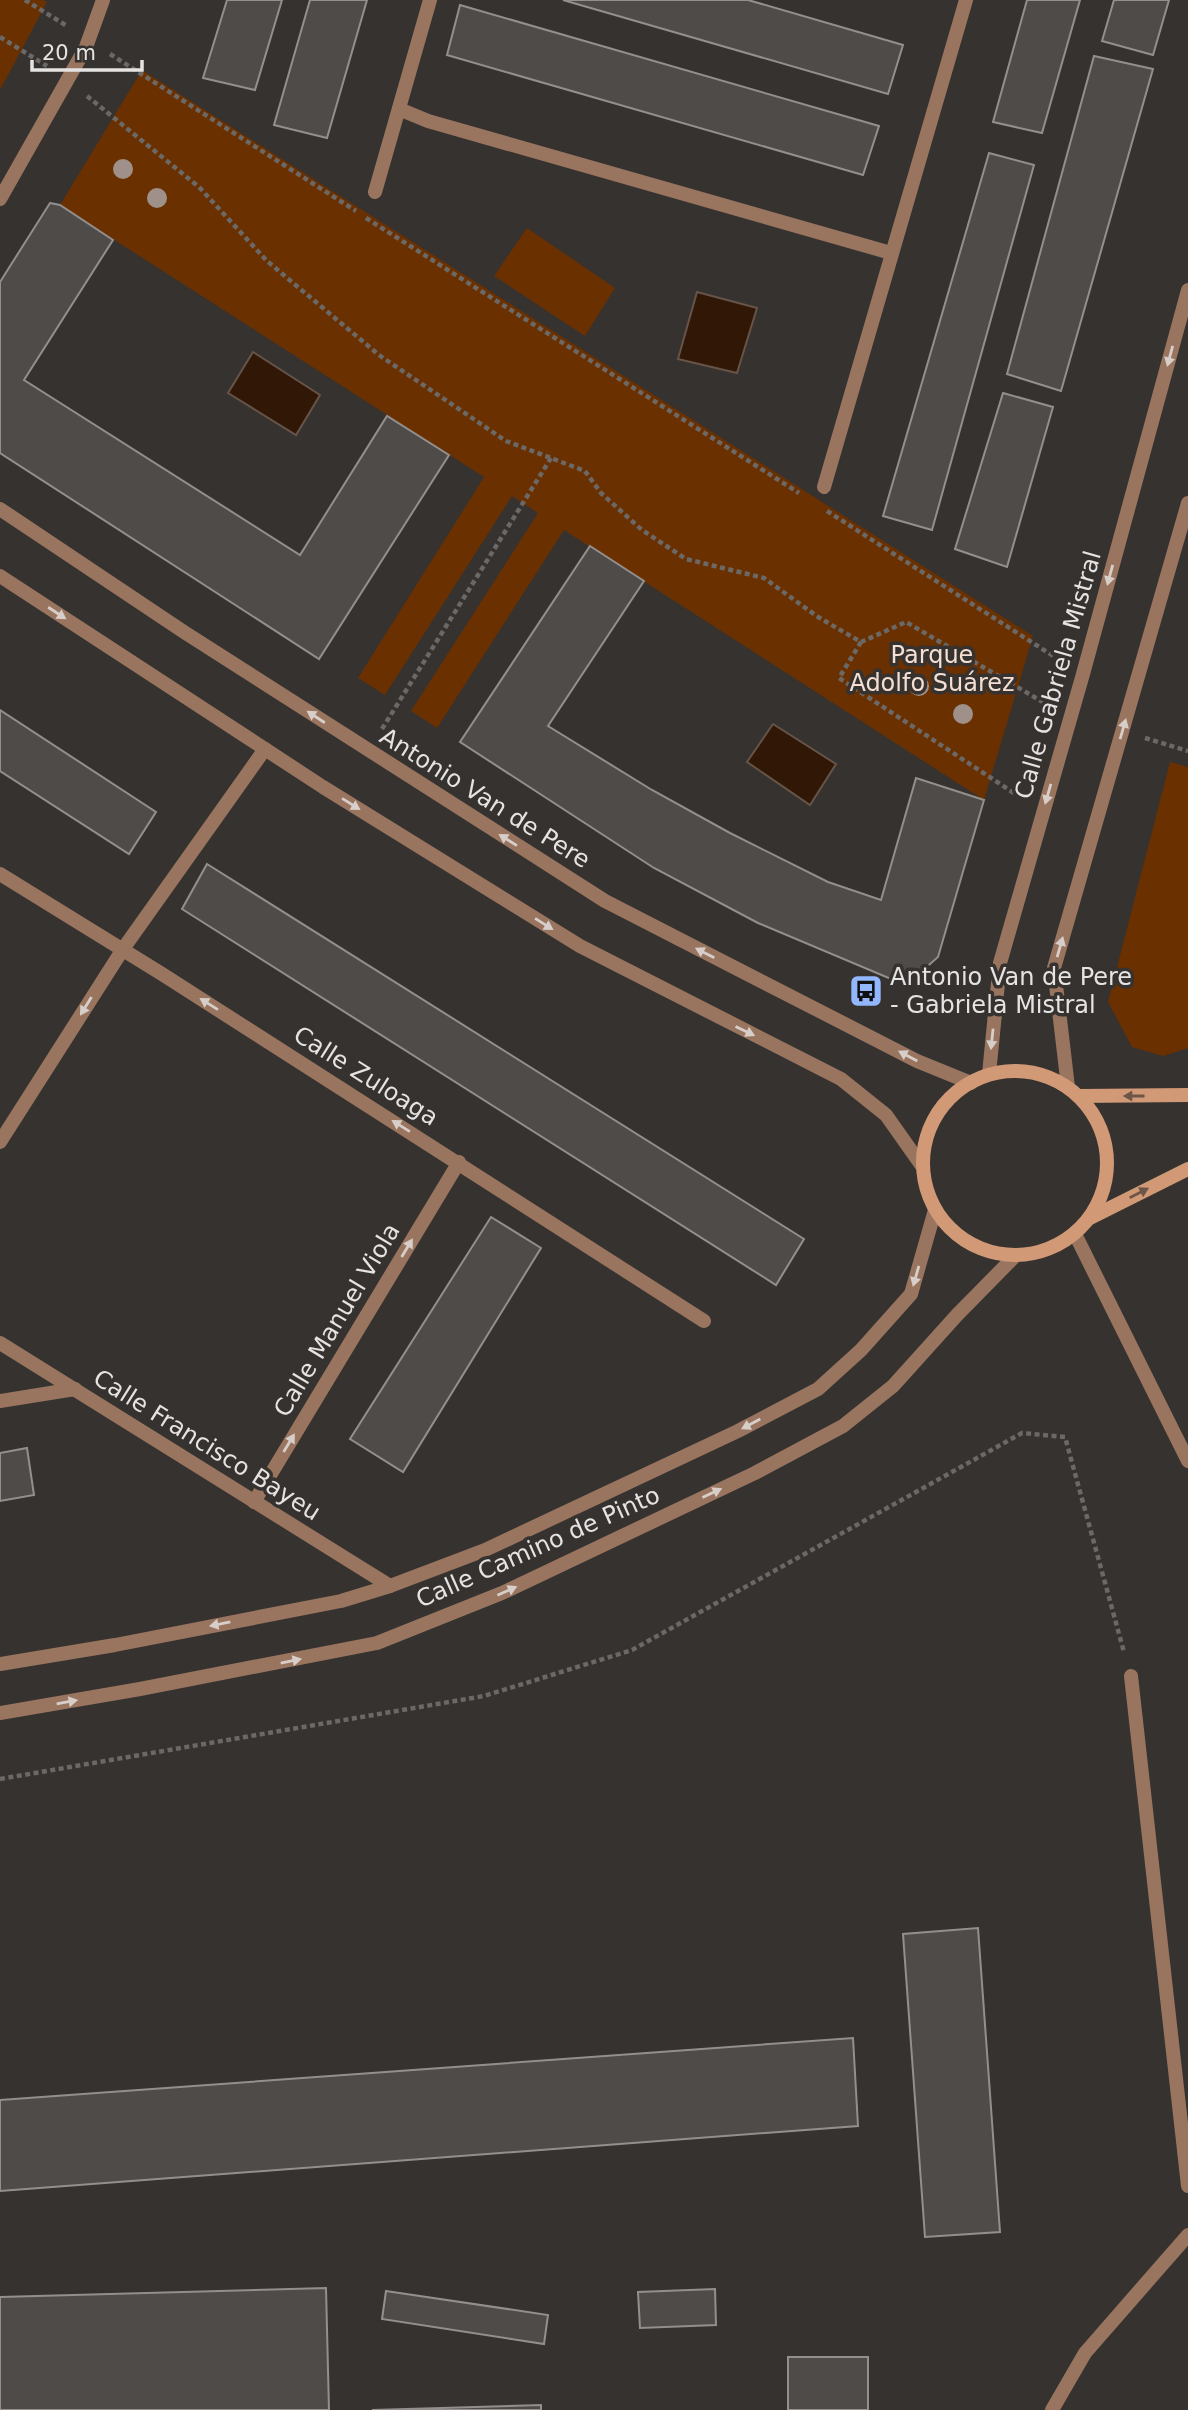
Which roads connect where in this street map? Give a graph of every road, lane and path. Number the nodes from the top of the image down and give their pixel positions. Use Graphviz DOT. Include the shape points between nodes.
graph roads {
  1 [pos="25,0"];
  2 [pos="103,0"];
  3 [pos="430,0"];
  4 [pos="966,0"];
  5 [pos="0,37"];
  6 [pos="88,40"];
  7 [pos="68,79"];
  8 [pos="399,109"];
  9 [pos="375,192"];
  10 [pos="0,199"];
  11 [pos="891,253"];
  12 [pos="1188,290"];
  13 [pos="551,458"];
  14 [pos="824,487"];
  15 [pos="801,495"];
  16 [pos="1188,503"];
  17 [pos="0,509"];
  18 [pos="824,510"];
  19 [pos="0,576"];
  20 [pos="861,642"];
  21 [pos="1083,674"];
  22 [pos="1069,718"];
  23 [pos="1122,732"];
  24 [pos="265,750"];
  25 [pos="368,751"];
  26 [pos="1188,751"];
  27 [pos="1043,812"];
  28 [pos="0,874"];
  29 [pos="123,949"];
  30 [pos="989,1074"];
  31 [pos="971,1083"];
  32 [pos="1074,1092"];
  33 [pos="1188,1095"];
  34 [pos="0,1142"];
  35 [pos="459,1162"];
  36 [pos="922,1166"];
  37 [pos="1188,1169"];
  38 [pos="935,1210"];
  39 [pos="1090,1218"];
  40 [pos="1075,1234"];
  41 [pos="1015,1256"];
  42 [pos="704,1321"];
  43 [pos="0,1343"];
  44 [pos="75,1389"];
  45 [pos="0,1401"];
  46 [pos="1188,1461"];
  47 [pos="254,1502"];
  48 [pos="390,1586"];
  49 [pos="0,1664"];
  50 [pos="1131,1676"];
  51 [pos="0,1713"];
  52 [pos="0,1779"];
  53 [pos="1188,2186"];
  54 [pos="1188,2235"];
  55 [pos="1052,2410"];
  1 -- 6 [label="path"];
  2 -- 6 [label="street"];
  3 -- 8 [label="street"];
  4 -- 11 [label="street"];
  5 -- 7 [label="path"];
  6 -- 7 [label="street"];
  6 -- 15 [label="path"];
  7 -- 10 [label="street"];
  7 -- 13 [label="path" via="199,187 267,261 379,355 506,440"];
  8 -- 9 [label="street"];
  8 -- 11 [label="street" via="441,125"];
  11 -- 14 [label="street"];
  12 -- 21 [label="street, Calle Gabriela Mistral, one-way"];
  13 -- 20 [label="path" via="585,471 601,493 642,530 686,559 764,578"];
  13 -- 25 [label="path"];
  23 -- 16 [label="street, one-way"];
  25 -- 17 [label="street, Antonio Van de Pere, one-way"];
  18 -- 21 [label="path"];
  19 -- 24 [label="street, one-way"];
  20 -- 22 [label="path" via="906,622"];
  20 -- 27 [label="path" via="839,678"];
  21 -- 22 [label="street, Calle Gabriela Mistral"];
  22 -- 27 [label="street, Calle Gabriela Mistral, one-way"];
  23 -- 26 [label="path"];
  32 -- 23 [label="street, one-way" via="1054,968"];
  24 -- 29 [label="street"];
  24 -- 36 [label="street, one-way" via="580,946 841,1079 886,1115"];
  31 -- 25 [label="street, Antonio Van de Pere, one-way" via="917,1061 605,901"];
  27 -- 30 [label="street, Calle Gabriela Mistral, one-way" via="1000,963"];
  28 -- 29 [label="street, Calle Zuloaga"];
  29 -- 34 [label="street, one-way"];
  35 -- 29 [label="street, Calle Zuloaga, one-way"];
  30 -- 31 [label="street"];
  30 -- 32 [label="street" via="1034,1072"];
  31 -- 36 [label="street" via="938,1111 926,1137"];
  33 -- 32 [label="street, one-way"];
  32 -- 39 [label="street" via="1096,1117 1105,1142 1108,1168 1103,1194"];
  35 -- 42 [label="street, Calle Zuloaga"];
  47 -- 35 [label="street, Calle Manuel Viola, one-way"];
  36 -- 38 [label="street"];
  39 -- 37 [label="street, one-way"];
  38 -- 41 [label="street" via="949,1229 969,1244"];
  38 -- 48 [label="street, Calle Camino de Pinto, one-way" via="911,1294 818,1389 485,1550"];
  39 -- 40 [label="street"];
  40 -- 41 [label="street" via="1037,1254"];
  40 -- 46 [label="street"];
  51 -- 41 [label="street, Calle Camino de Pinto, one-way" via="377,1643 502,1593 755,1473 843,1426 893,1386"];
  43 -- 44 [label="street, Calle Francisco Bayeu"];
  44 -- 45 [label="street"];
  44 -- 47 [label="street, Calle Francisco Bayeu"];
  47 -- 48 [label="street, Calle Francisco Bayeu"];
  48 -- 49 [label="street, Calle Camino de Pinto, one-way" via="341,1601"];
  50 -- 52 [label="path" via="1065,1437 1022,1433 632,1650 484,1696"];
  50 -- 53 [label="street"];
  54 -- 55 [label="street" via="1085,2353"];
}
